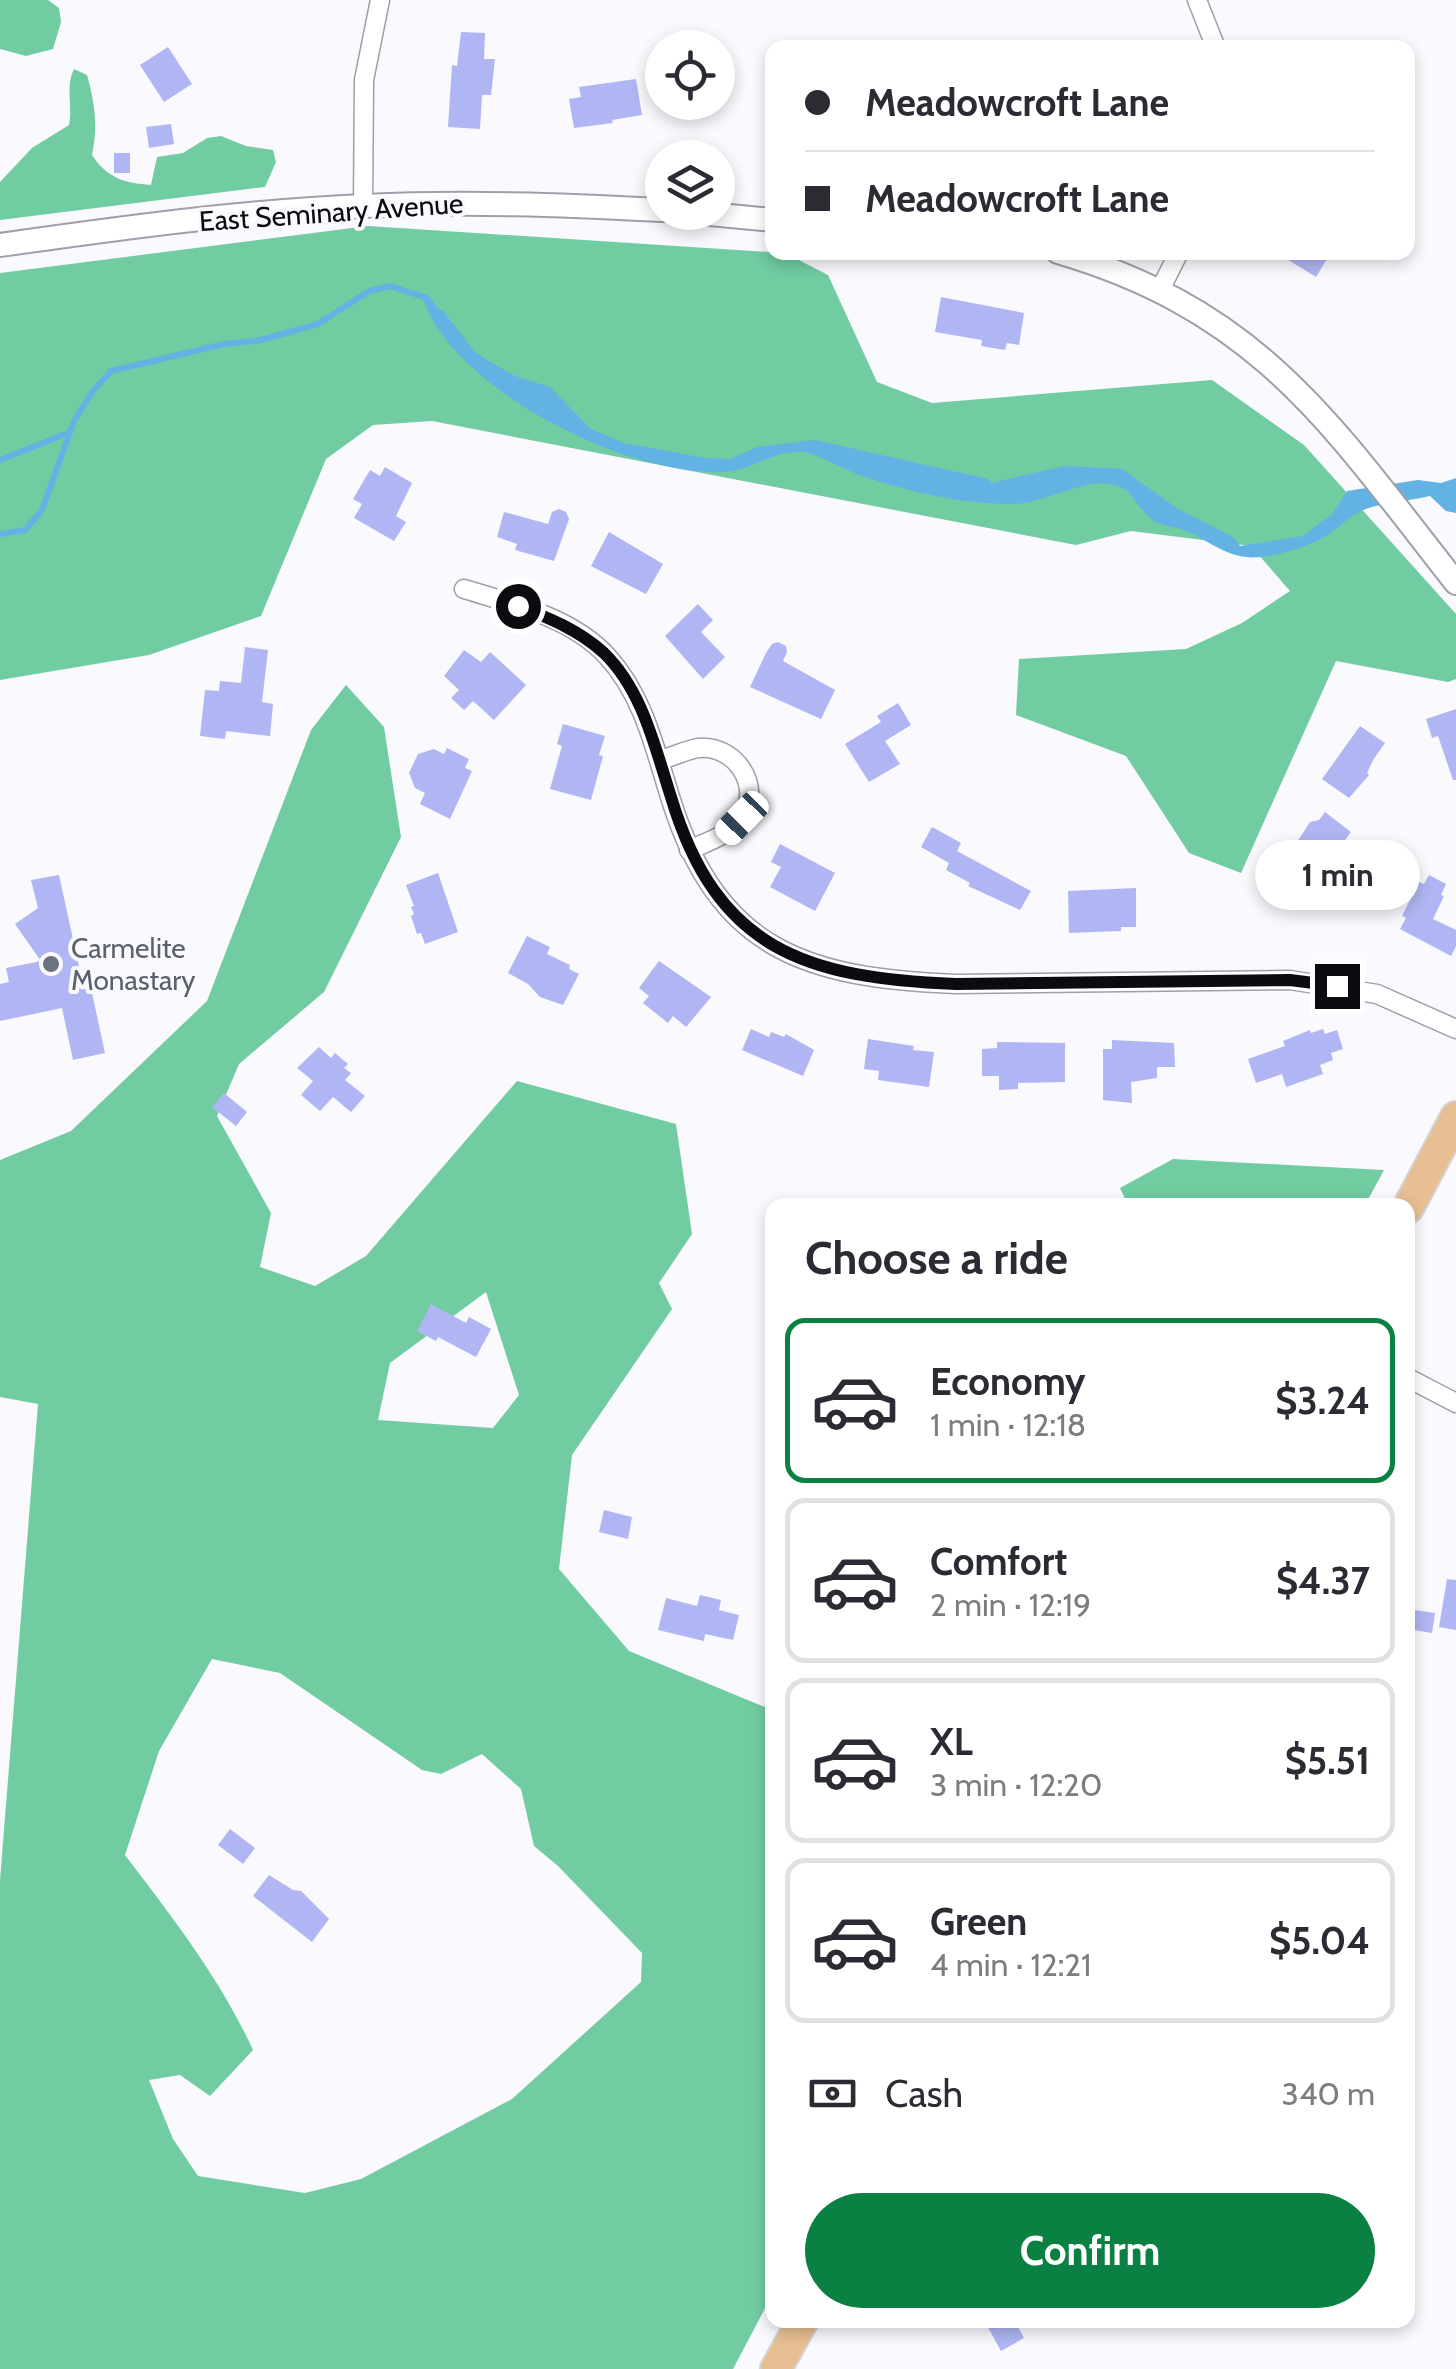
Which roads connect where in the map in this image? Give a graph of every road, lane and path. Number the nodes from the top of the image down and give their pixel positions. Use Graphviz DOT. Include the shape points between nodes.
graph roads {
  1 [pos="380,0"];
  2 [pos="1197,0"];
  3 [pos="1213,40"];
  4 [pos="362,206"];
  5 [pos="645,209"];
  6 [pos="735,216"];
  7 [pos="765,219"];
  8 [pos="0,245"];
  9 [pos="1082,260"];
  10 [pos="1175,260"];
  11 [pos="1160,290"];
  12 [pos="1456,583"];
  13 [pos="464,589"];
  14 [pos="660,760"];
  15 [pos="689,850"];
  16 [pos="1456,1029"];
  17 [pos="1456,1117"];
  18 [pos="1413,1198"];
  19 [pos="1415,1382"];
  20 [pos="1456,1404"];
  21 [pos="799,2328"];
  22 [pos="776,2369"];
  1 -- 4 [label="street" via="364,80"];
  2 -- 3 [label="street"];
  4 -- 5 [label="street, East Seminary Avenue"];
  4 -- 8 [label="street, East Seminary Avenue"];
  6 -- 7 [label="street"];
  9 -- 11 [label="street"];
  10 -- 11 [label="street"];
  11 -- 12 [label="street" via="1268,360 1313,404"];
  13 -- 14 [label="street" via="556,621 606,655 627,682"];
  14 -- 15 [label="street"];
  14 -- 15 [label="street" via="698,748 716,750 733,757 749,784 742,818 728,833"];
  15 -- 16 [label="street" via="729,913 756,935 794,956 861,976 956,984 1290,980 1378,994"];
  17 -- 18 [label="main road"];
  19 -- 20 [label="street"];
  21 -- 22 [label="main road"];
}
